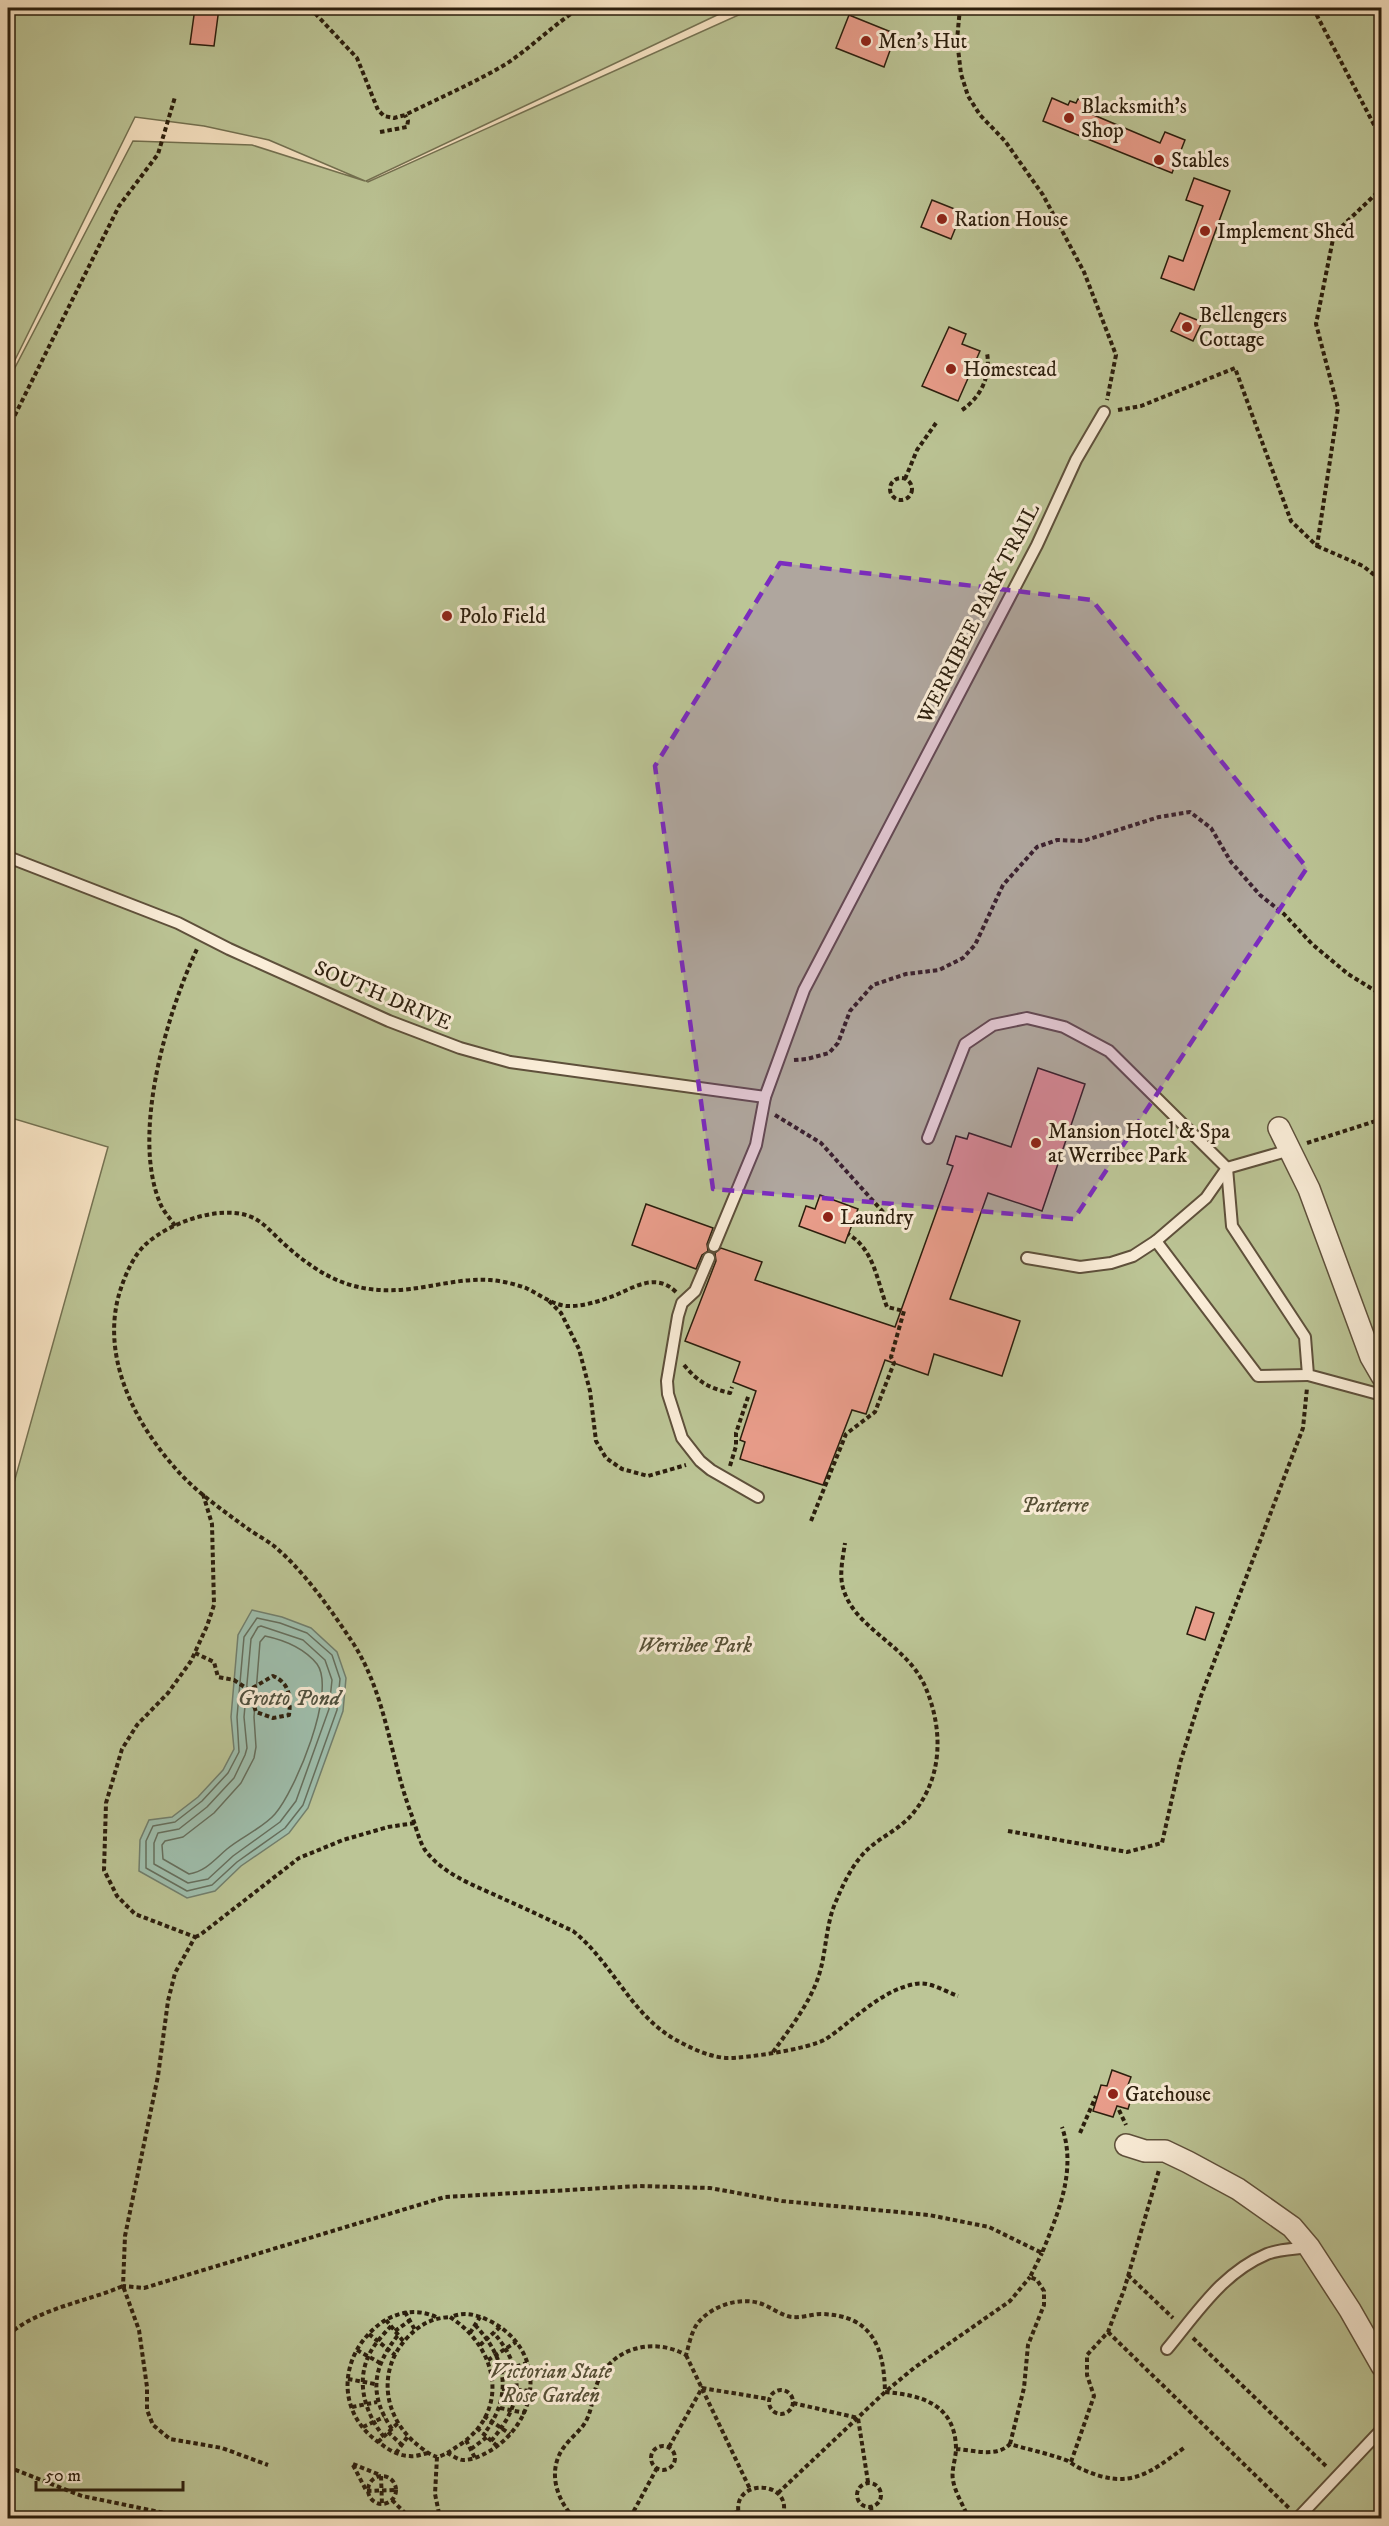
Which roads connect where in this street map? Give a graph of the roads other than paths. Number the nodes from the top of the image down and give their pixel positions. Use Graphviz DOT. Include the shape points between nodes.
graph roads {
  1 [pos="1104,412"];
  2 [pos="8,857"];
  3 [pos="765,1097"];
  4 [pos="1280,1128"];
  5 [pos="928,1138"];
  6 [pos="1290,1150"];
  7 [pos="1227,1168"];
  8 [pos="1156,1241"];
  9 [pos="714,1246"];
  10 [pos="709,1258"];
  11 [pos="1027,1258"];
  12 [pos="1308,1375"];
  13 [pos="1382,1376"];
  14 [pos="1382,1395"];
  15 [pos="758,1497"];
  16 [pos="1126,2145"];
  17 [pos="1309,2247"];
  18 [pos="1167,2349"];
  19 [pos="1382,2366"];
  20 [pos="1382,2429"];
  21 [pos="1299,2518"];
  1 -- 3 [label="lane, WERRIBEE PARK TRAIL" via="804,990"];
  2 -- 3 [label="lane, SOUTH DRIVE" via="178,923 389,1021 460,1048 510,1062"];
  3 -- 9 [label="lane, WERRIBEE PARK TRAIL" via="756,1145"];
  4 -- 6 [label="street"];
  5 -- 7 [label="lane" via="965,1044 993,1025 1027,1018 1064,1027 1109,1051"];
  6 -- 7 [label="lane"];
  6 -- 13 [label="street" via="1309,1189 1371,1357"];
  7 -- 8 [label="lane" via="1206,1197"];
  7 -- 12 [label="lane" via="1232,1226 1305,1337"];
  8 -- 11 [label="lane" via="1133,1256 1111,1263 1080,1267"];
  8 -- 12 [label="lane" via="1258,1376"];
  10 -- 15 [label="lane" via="695,1291 682,1302 672,1339 667,1380 672,1410 682,1438 700,1461"];
  12 -- 14 [label="lane"];
  16 -- 17 [label="street" via="1145,2151 1165,2151 1238,2189 1292,2227"];
  17 -- 18 [label="lane" via="1269,2253 1234,2272"];
  17 -- 19 [label="street"];
  20 -- 21 [label="lane"];
}
